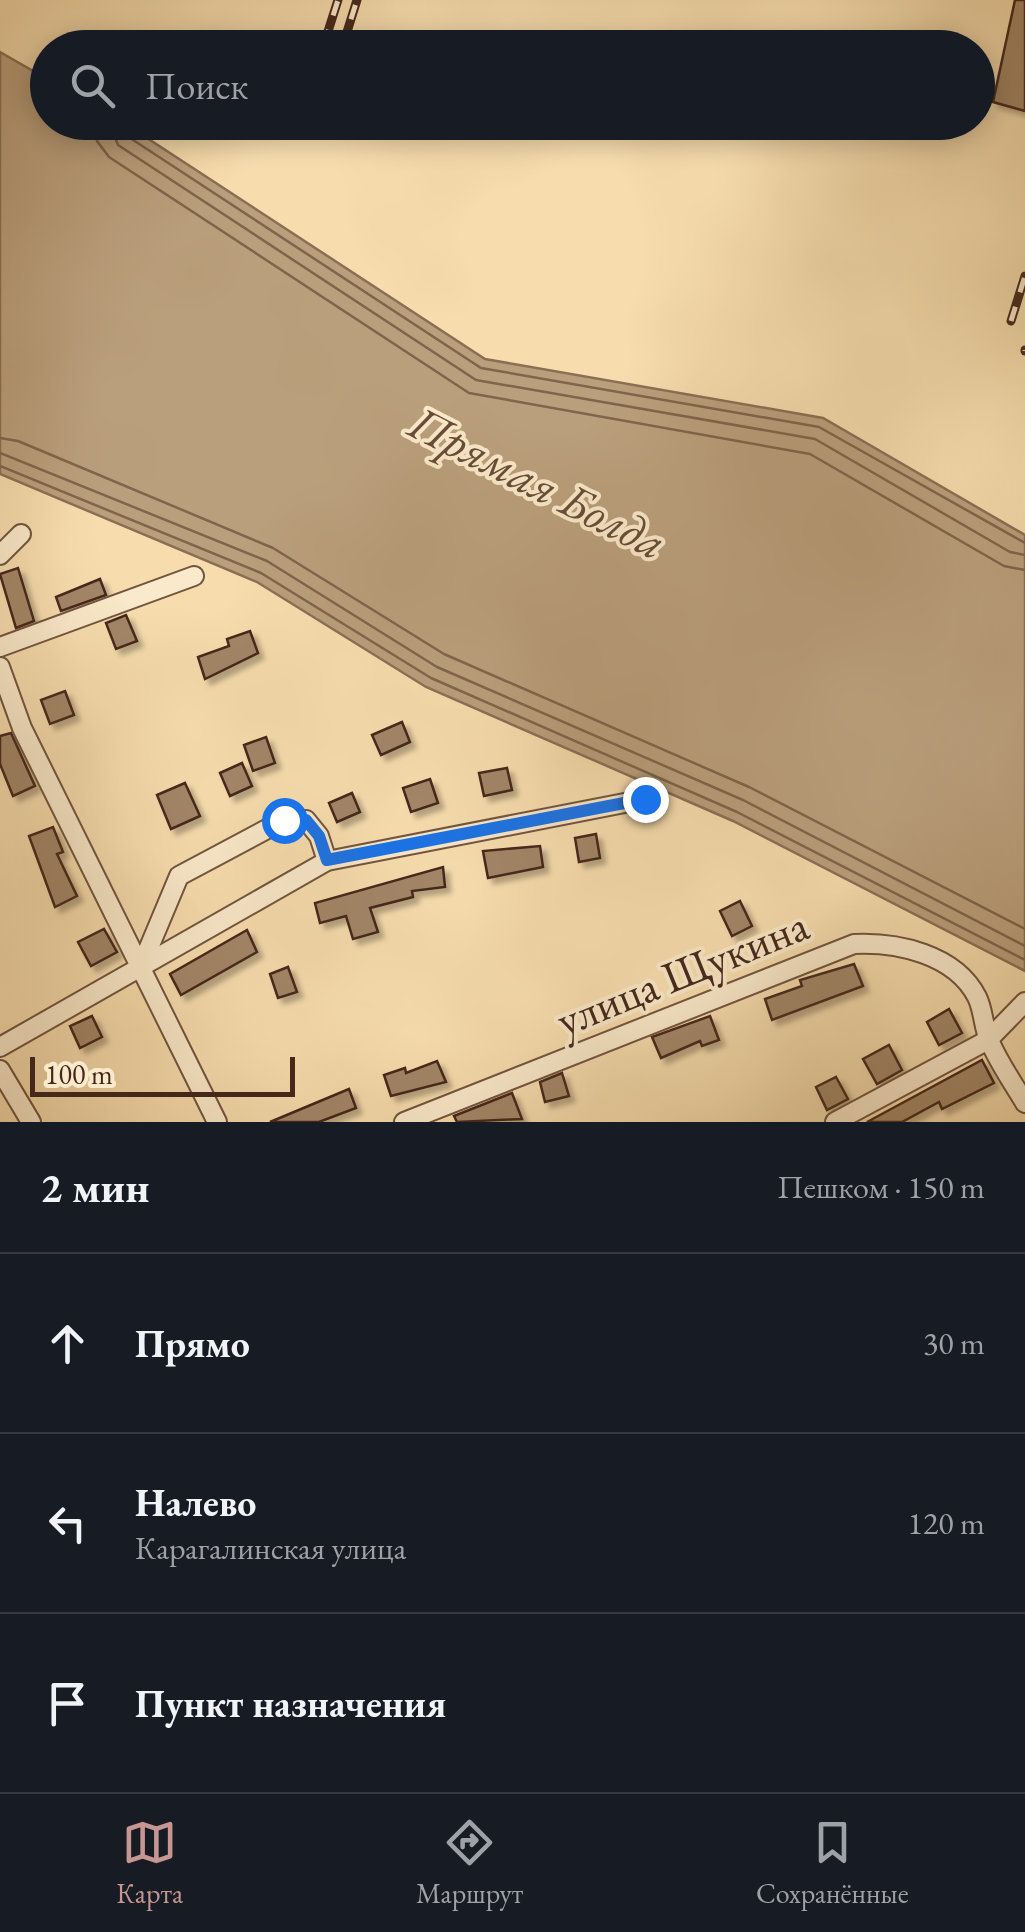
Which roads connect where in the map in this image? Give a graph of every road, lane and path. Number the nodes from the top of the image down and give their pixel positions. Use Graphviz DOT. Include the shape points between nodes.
graph roads {
  1 [pos="21,534"];
  2 [pos="0,555"];
  3 [pos="194,576"];
  4 [pos="0,646"];
  5 [pos="0,667"];
  6 [pos="645,799"];
  7 [pos="327,860"];
  8 [pos="140,968"];
  9 [pos="1025,1002"];
  10 [pos="988,1040"];
  11 [pos="0,1048"];
  12 [pos="0,1070"];
  13 [pos="1025,1103"];
  14 [pos="30,1122"];
  15 [pos="217,1122"];
  16 [pos="404,1122"];
  17 [pos="835,1122"];
  1 -- 2 [label="street"];
  3 -- 4 [label="street"];
  5 -- 8 [label="street" via="22,728"];
  6 -- 7 [label="street"];
  7 -- 8 [label="street"];
  7 -- 8 [label="street" via="306,820 284,820 179,876"];
  8 -- 11 [label="street"];
  8 -- 15 [label="street"];
  9 -- 10 [label="street"];
  10 -- 13 [label="street"];
  10 -- 16 [label="street, улица Щукина" via="978,998 962,976 892,943 854,944"];
  10 -- 17 [label="street"];
  12 -- 14 [label="street"];
}
